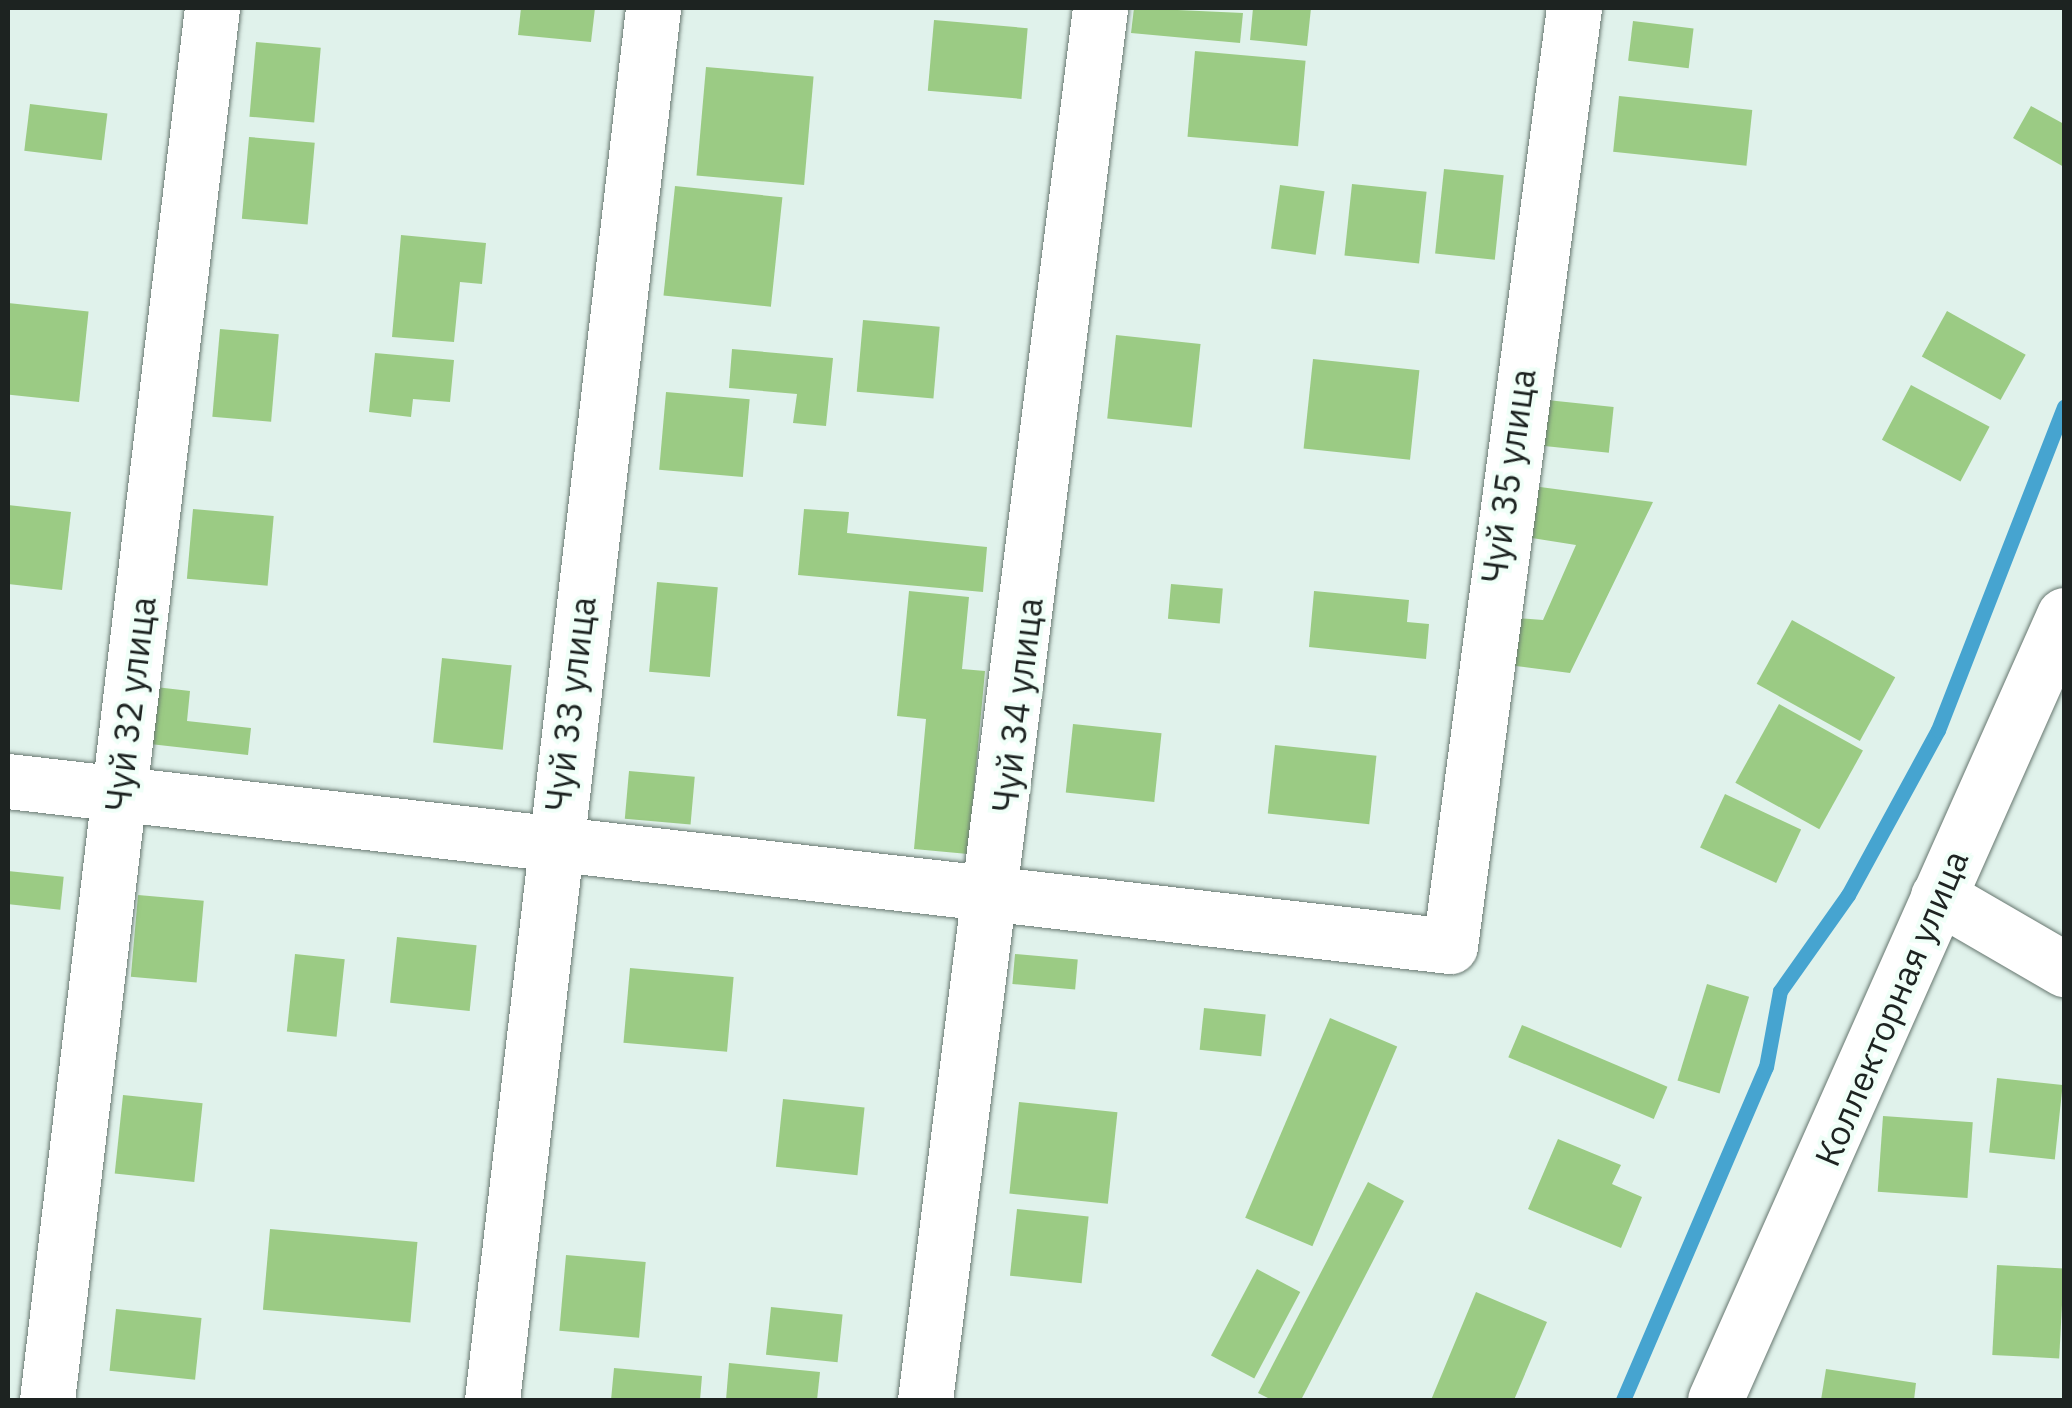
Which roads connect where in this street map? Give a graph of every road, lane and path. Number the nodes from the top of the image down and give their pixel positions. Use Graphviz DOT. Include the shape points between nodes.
graph roads {
  1 [pos="212,8"];
  2 [pos="653,8"];
  3 [pos="1100,8"];
  4 [pos="1574,8"];
  5 [pos="2064,615"];
  6 [pos="8,781"];
  7 [pos="120,790"];
  8 [pos="554,841"];
  9 [pos="1938,896"];
  10 [pos="994,897"];
  11 [pos="2064,969"];
  12 [pos="47,1400"];
  13 [pos="492,1400"];
  14 [pos="925,1400"];
  15 [pos="1715,1400"];
  1 -- 7 [label="street, Чуй 32 улица"];
  2 -- 8 [label="street, Чуй 33 улица"];
  3 -- 10 [label="street, Чуй 34 улица"];
  4 -- 10 [label="street, Чуй 35 улица" via="1450,946"];
  5 -- 9 [label="street, Коллекторная улица"];
  6 -- 7 [label="street"];
  7 -- 8 [label="street"];
  7 -- 12 [label="street, Чуй 32 улица"];
  8 -- 10 [label="street"];
  8 -- 13 [label="street, Чуй 33 улица"];
  9 -- 11 [label="street"];
  9 -- 15 [label="street, Коллекторная улица"];
  10 -- 14 [label="street, Чуй 34 улица"];
}
